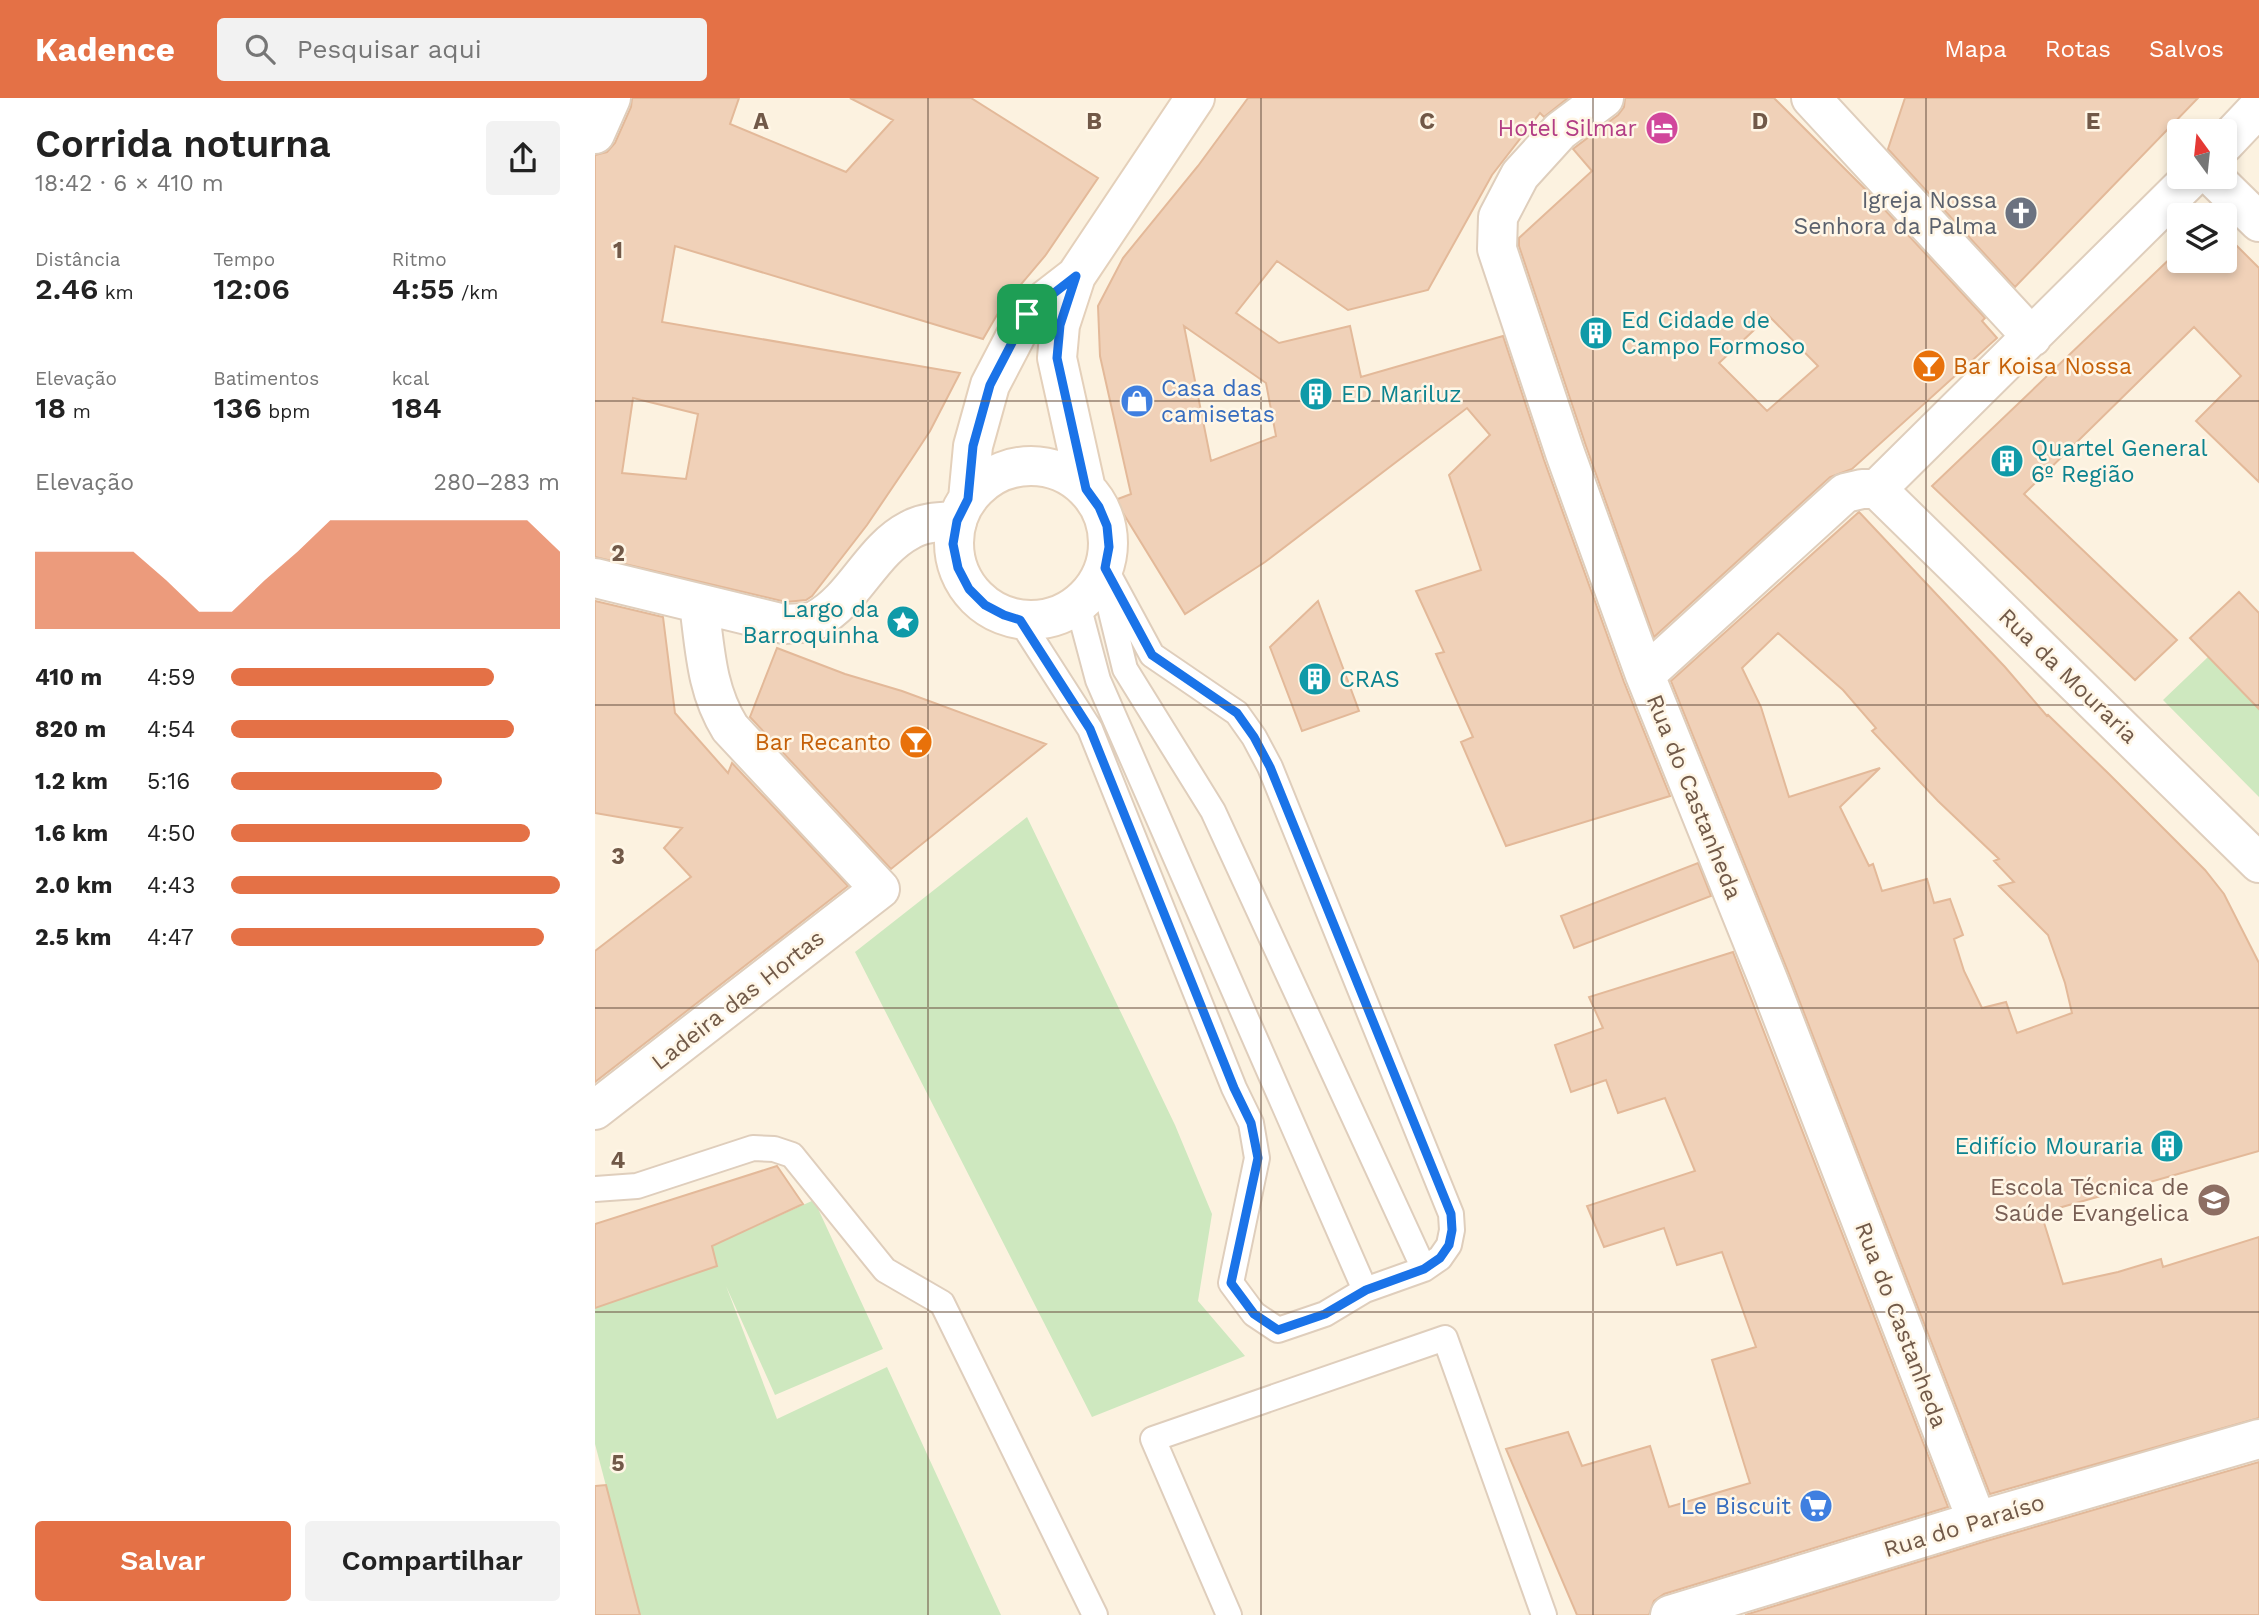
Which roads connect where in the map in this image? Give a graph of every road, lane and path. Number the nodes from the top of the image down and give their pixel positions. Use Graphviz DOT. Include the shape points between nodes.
graph roads {
  1 [pos="611,98"];
  2 [pos="1195,98"];
  3 [pos="1604,98"];
  4 [pos="1811,98"];
  5 [pos="2259,107"];
  6 [pos="2237,130"];
  7 [pos="595,134"];
  8 [pos="2180,189"];
  9 [pos="2225,189"];
  10 [pos="2259,222"];
  11 [pos="1076,276"];
  12 [pos="2032,337"];
  13 [pos="1086,489"];
  14 [pos="1877,489"];
  15 [pos="963,510"];
  16 [pos="1103,571"];
  17 [pos="595,578"];
  18 [pos="699,604"];
  19 [pos="1078,605"];
  20 [pos="1020,620"];
  21 [pos="1645,675"];
  22 [pos="2259,863"];
  23 [pos="595,1110"];
  24 [pos="595,1189"];
  25 [pos="1424,1269"];
  26 [pos="1366,1290"];
  27 [pos="2259,1439"];
  28 [pos="1977,1521"];
  29 [pos="1764,1601"];
  30 [pos="1095,1615"];
  31 [pos="1229,1615"];
  32 [pos="1545,1615"];
  33 [pos="1670,1615"];
  1 -- 7 [label="street"];
  2 -- 11 [label="street"];
  3 -- 21 [label="street, Rua do Castanheda" via="1560,131 1520,175 1498,217 1497,249"];
  4 -- 12 [label="street"];
  5 -- 6 [label="street"];
  8 -- 12 [label="street"];
  9 -- 10 [label="street"];
  11 -- 13 [label="street" via="1060,325 1057,358"];
  11 -- 15 [label="street" via="1027,314 990,385 973,446"];
  12 -- 14 [label="street"];
  13 -- 15 [label="street" via="1048,468 1025,466 1003,471 983,483"];
  13 -- 16 [label="street" via="1107,526 1109,547"];
  14 -- 21 [label="street" via="1845,494"];
  14 -- 22 [label="street, Rua da Mouraria"];
  15 -- 18 [label="street" via="909,530 890,544 839,603 814,621 784,624"];
  15 -- 20 [label="street" via="953,544 958,568 985,605"];
  16 -- 19 [label="street"];
  16 -- 25 [label="lane" via="1125,669 1213,811"];
  16 -- 25 [label="lane" via="1152,655 1237,713 1270,767 1451,1214 1449,1245"];
  17 -- 18 [label="street"];
  18 -- 23 [label="street, Ladeira das Hortas" via="711,684 730,728 880,890"];
  19 -- 20 [label="street" via="1044,619"];
  19 -- 26 [label="lane" via="1098,680"];
  20 -- 26 [label="lane" via="1090,729 1251,1123 1258,1158 1231,1283 1254,1314 1278,1330 1325,1314"];
  21 -- 28 [label="street, Rua do Castanheda"];
  24 -- 30 [label="lane" via="637,1186 753,1148 792,1155 885,1270 942,1303"];
  25 -- 26 [label="lane"];
  27 -- 28 [label="street, Rua do Paraíso"];
  28 -- 29 [label="street, Rua do Paraíso"];
  29 -- 33 [label="street, Rua do Paraíso"];
  31 -- 32 [label="lane" via="1153,1439 1445,1338"];
}
